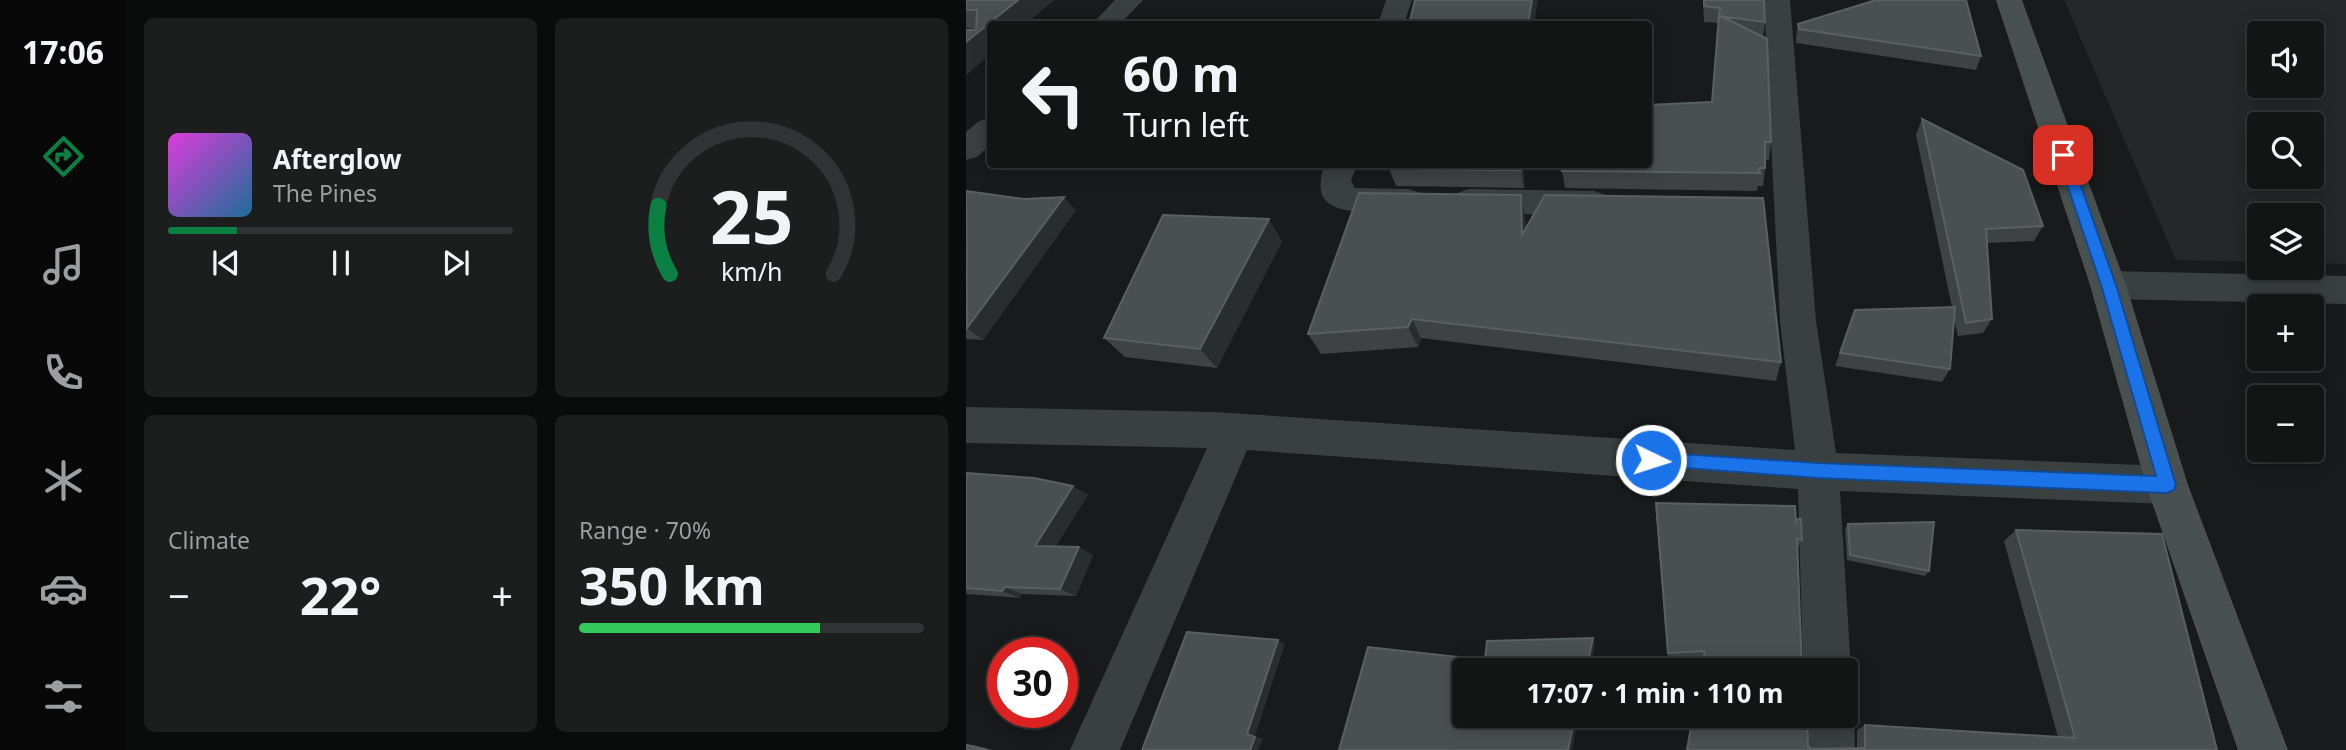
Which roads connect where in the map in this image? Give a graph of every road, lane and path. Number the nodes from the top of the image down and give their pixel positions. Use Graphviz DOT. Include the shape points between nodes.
graph roads {
  1 [pos="1130,0"];
  2 [pos="1399,0"];
  3 [pos="1777,0"];
  4 [pos="2009,0"];
  5 [pos="1108,21"];
  6 [pos="1392,21"];
  7 [pos="987,131"];
  8 [pos="966,149"];
  9 [pos="1340,168"];
  10 [pos="1625,204"];
  11 [pos="2108,285"];
  12 [pos="2346,290"];
  13 [pos="966,425"];
  14 [pos="1234,432"];
  15 [pos="1818,471"];
  16 [pos="2167,485"];
  17 [pos="1826,658"];
  18 [pos="1829,728"];
  19 [pos="1095,750"];
  20 [pos="1830,750"];
  21 [pos="2263,750"];
  1 -- 5 [label="street"];
  2 -- 6 [label="street"];
  3 -- 15 [label="street" via="1777,206"];
  4 -- 11 [label="main road"];
  7 -- 8 [label="street"];
  9 -- 10 [label="street" via="1337,193 1349,200"];
  11 -- 12 [label="street"];
  11 -- 16 [label="main road"];
  13 -- 14 [label="street"];
  14 -- 15 [label="street"];
  14 -- 19 [label="street"];
  15 -- 16 [label="street"];
  15 -- 17 [label="street"];
  16 -- 21 [label="main road"];
  18 -- 20 [label="street"];
}
